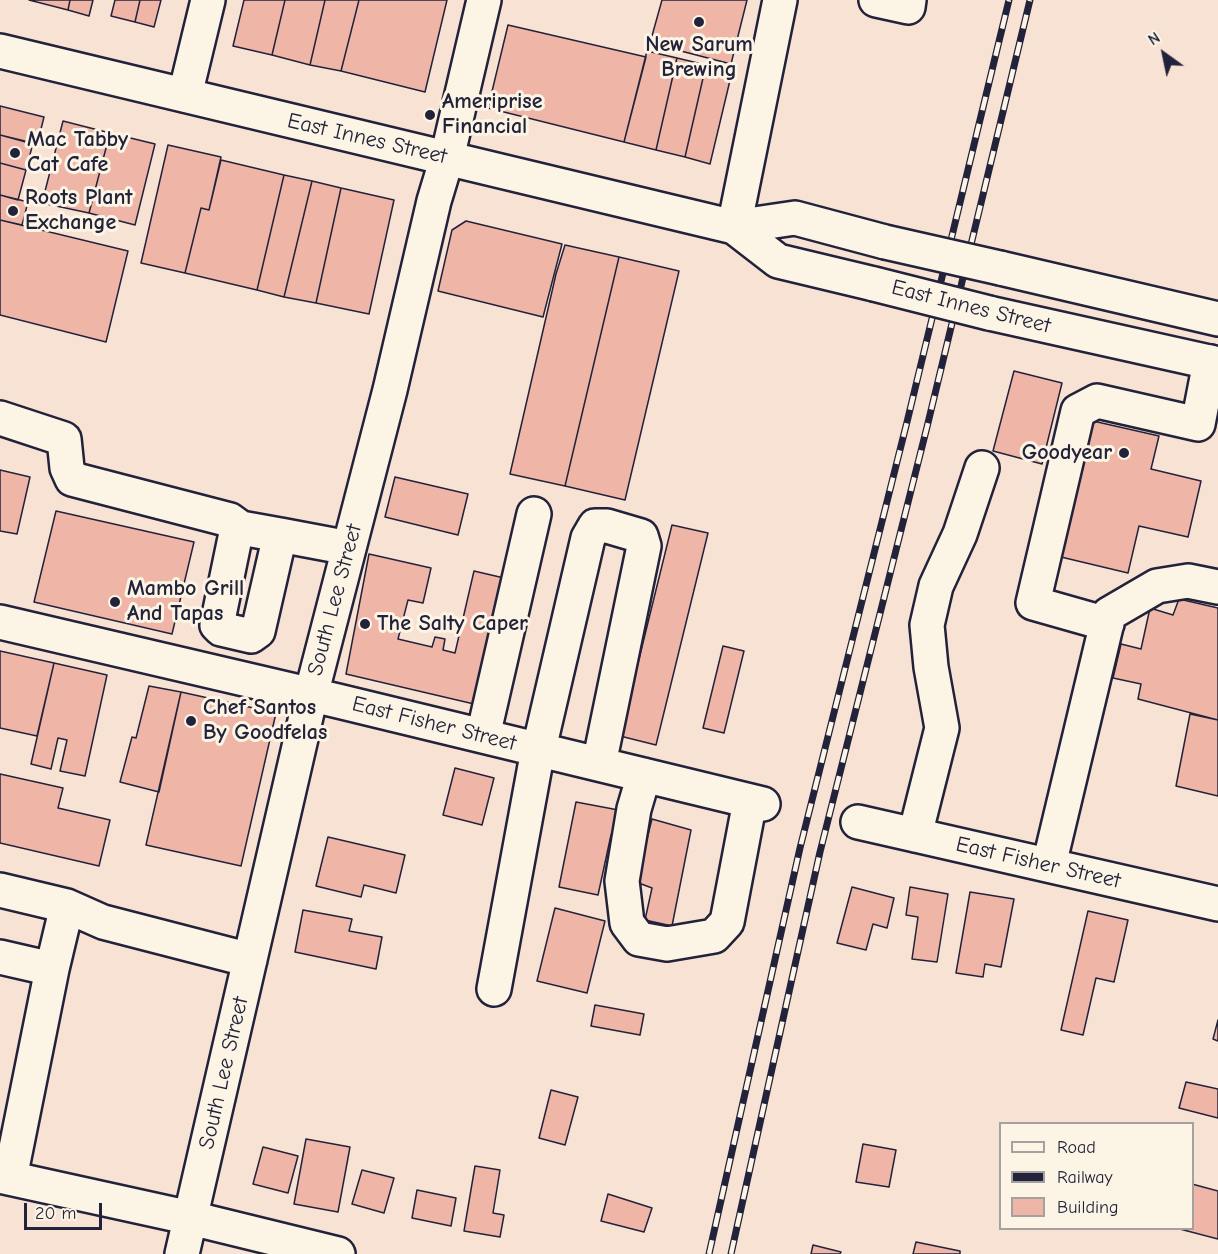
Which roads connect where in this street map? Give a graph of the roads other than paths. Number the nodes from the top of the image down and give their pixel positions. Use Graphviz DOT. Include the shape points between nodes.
graph roads {
  1 [pos="208,0"];
  2 [pos="484,0"];
  3 [pos="780,0"];
  4 [pos="876,0"];
  5 [pos="909,0"];
  6 [pos="0,51"];
  7 [pos="185,95"];
  8 [pos="447,158"];
  9 [pos="735,227"];
  10 [pos="1218,319"];
  11 [pos="1214,363"];
  12 [pos="0,418"];
  13 [pos="1208,425"];
  14 [pos="982,468"];
  15 [pos="534,514"];
  16 [pos="241,528"];
  17 [pos="280,535"];
  18 [pos="349,548"];
  19 [pos="1218,587"];
  20 [pos="0,622"];
  21 [pos="1107,624"];
  22 [pos="311,695"];
  23 [pos="483,736"];
  24 [pos="538,750"];
  25 [pos="599,764"];
  26 [pos="644,775"];
  27 [pos="858,822"];
  28 [pos="915,835"];
  29 [pos="1049,865"];
  30 [pos="0,890"];
  31 [pos="1218,904"];
  32 [pos="68,906"];
  33 [pos="0,957"];
  34 [pos="250,960"];
  35 [pos="52,969"];
  36 [pos="494,989"];
  37 [pos="5,1177"];
  38 [pos="191,1218"];
  39 [pos="182,1254"];
  40 [pos="338,1254"];
  1 -- 7 [label="street"];
  2 -- 8 [label="street, South Lee Street"];
  3 -- 9 [label="street"];
  4 -- 5 [label="street" via="908,7"];
  6 -- 7 [label="street, East Innes Street"];
  7 -- 8 [label="street, East Innes Street"];
  8 -- 9 [label="street, East Innes Street"];
  8 -- 18 [label="street, South Lee Street"];
  9 -- 10 [label="street, East Innes Street, bridge" via="795,218"];
  9 -- 11 [label="street, East Innes Street, bridge" via="777,261"];
  11 -- 13 [label="street"];
  12 -- 16 [label="street" via="64,439 72,479 230,520"];
  13 -- 21 [label="street" via="1096,401 1078,411 1033,603"];
  14 -- 28 [label="street" via="960,534 936,586 927,624 942,728"];
  15 -- 23 [label="street"];
  16 -- 17 [label="street"];
  16 -- 17 [label="street" via="236,533 217,625 251,636 258,631"];
  17 -- 18 [label="street"];
  18 -- 22 [label="street, South Lee Street"];
  19 -- 21 [label="street" via="1188,581 1157,586 1109,614"];
  20 -- 22 [label="street, East Fisher Street"];
  21 -- 29 [label="street"];
  22 -- 23 [label="street, East Fisher Street"];
  22 -- 34 [label="street, South Lee Street"];
  23 -- 24 [label="street, East Fisher Street"];
  24 -- 25 [label="street, East Fisher Street"];
  24 -- 25 [label="street" via="588,538 595,526 607,526 641,536 644,546"];
  24 -- 36 [label="street"];
  25 -- 26 [label="street, East Fisher Street"];
  26 -- 26 [label="street, East Fisher Street" via="757,802 727,922 714,936 667,944 639,939 627,923 622,881"];
  27 -- 28 [label="street, East Fisher Street"];
  28 -- 29 [label="street, East Fisher Street"];
  29 -- 31 [label="street, East Fisher Street"];
  30 -- 32 [label="street"];
  32 -- 34 [label="street" via="103,922"];
  32 -- 35 [label="street"];
  33 -- 35 [label="street"];
  34 -- 38 [label="street, South Lee Street"];
  35 -- 37 [label="street"];
  37 -- 38 [label="street"];
  38 -- 39 [label="street, South Lee Street"];
  38 -- 40 [label="street"];
}
